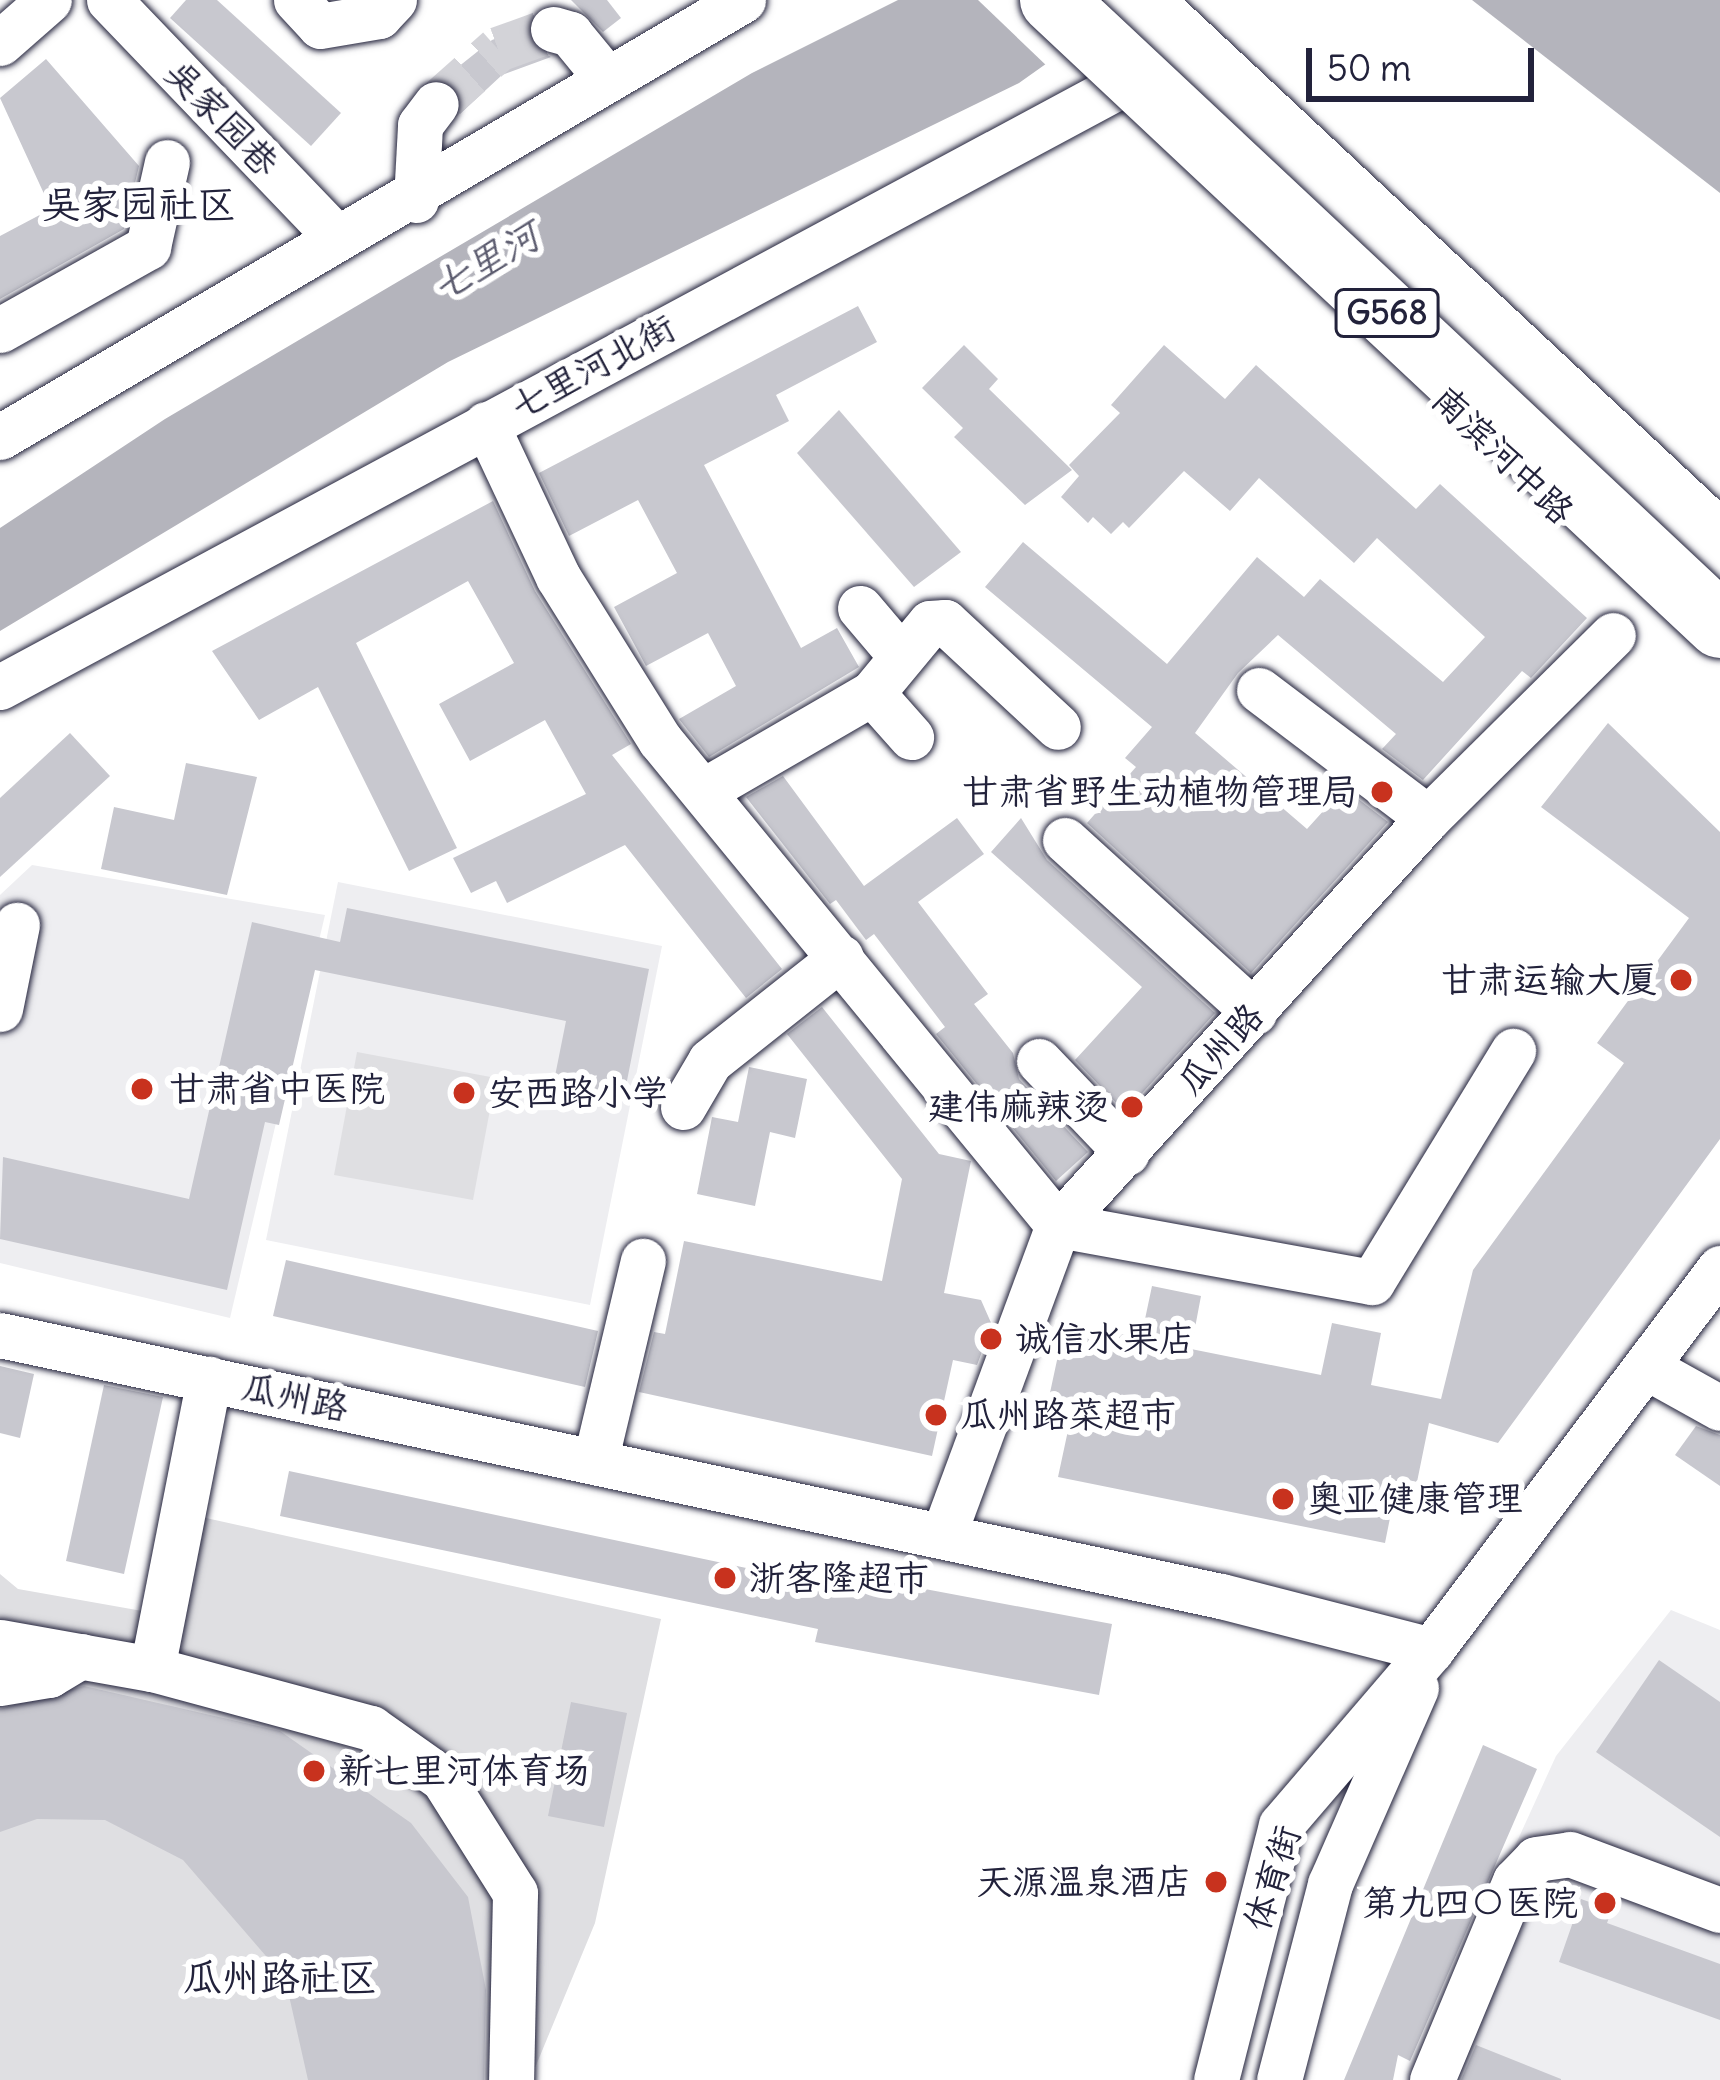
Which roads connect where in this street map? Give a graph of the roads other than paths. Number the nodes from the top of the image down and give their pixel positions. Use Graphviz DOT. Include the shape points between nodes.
graph roads {
  1 [pos="49,0"];
  2 [pos="109,0"];
  3 [pos="296,0"];
  4 [pos="394,0"];
  5 [pos="743,0"];
  6 [pos="1025,0"];
  7 [pos="1053,0"];
  8 [pos="1162,25"];
  9 [pos="0,43"];
  10 [pos="1106,74"];
  11 [pos="435,120"];
  12 [pos="166,163"];
  13 [pos="416,200"];
  14 [pos="334,236"];
  15 [pos="0,330"];
  16 [pos="486,424"];
  17 [pos="3,428"];
  18 [pos="1720,546"];
  19 [pos="860,608"];
  20 [pos="1720,625"];
  21 [pos="1612,635"];
  22 [pos="899,654"];
  23 [pos="1720,662"];
  24 [pos="0,687"];
  25 [pos="1259,690"];
  26 [pos="872,693"];
  27 [pos="1058,727"];
  28 [pos="910,737"];
  29 [pos="703,791"];
  30 [pos="1428,818"];
  31 [pos="1065,839"];
  32 [pos="17,925"];
  33 [pos="841,957"];
  34 [pos="0,1009"];
  35 [pos="1253,1012"];
  36 [pos="1513,1051"];
  37 [pos="1039,1061"];
  38 [pos="683,1107"];
  39 [pos="1127,1153"];
  40 [pos="1058,1225"];
  41 [pos="643,1261"];
  42 [pos="1720,1268"];
  43 [pos="0,1334"];
  44 [pos="1650,1369"];
  45 [pos="209,1379"];
  46 [pos="1720,1408"];
  47 [pos="595,1462"];
  48 [pos="943,1536"];
  49 [pos="0,1642"];
  50 [pos="1431,1650"];
  51 [pos="81,1656"];
  52 [pos="152,1669"];
  53 [pos="0,1683"];
  54 [pos="1720,1910"];
  55 [pos="512,2080"];
  56 [pos="1216,2080"];
  57 [pos="1279,2080"];
  58 [pos="1432,2080"];
  1 -- 9 [label="street"];
  2 -- 14 [label="street, 吴家园巷"];
  3 -- 4 [label="street" via="320,26 379,16"];
  5 -- 13 [label="street" via="576,49"];
  6 -- 10 [label="street, 南滨河中路"];
  7 -- 20 [label="highway, 南滨河中路 / G568, bridge"];
  8 -- 10 [label="street, 七里河北街"];
  8 -- 18 [label="highway, G568"];
  10 -- 16 [label="street, 七里河北街"];
  10 -- 23 [label="street, 南滨河中路"];
  11 -- 13 [label="street"];
  12 -- 15 [label="street" via="148,247"];
  13 -- 14 [label="street"];
  14 -- 17 [label="street"];
  16 -- 24 [label="street, 七里河北街"];
  16 -- 29 [label="street" via="558,577 659,740"];
  19 -- 22 [label="street"];
  21 -- 30 [label="street, 瓜州路"];
  22 -- 26 [label="street"];
  22 -- 27 [label="street" via="930,623 945,622"];
  25 -- 30 [label="street"];
  26 -- 28 [label="street"];
  26 -- 29 [label="street"];
  29 -- 33 [label="street"];
  30 -- 35 [label="street, 瓜州路"];
  31 -- 35 [label="street"];
  32 -- 34 [label="street"];
  33 -- 38 [label="street" via="710,1061"];
  33 -- 40 [label="street"];
  35 -- 39 [label="street, 瓜州路"];
  36 -- 40 [label="street" via="1372,1282"];
  37 -- 39 [label="street"];
  39 -- 40 [label="street, 瓜州路"];
  40 -- 48 [label="street, 瓜州路"];
  41 -- 47 [label="street"];
  42 -- 44 [label="street, 体育街"];
  43 -- 45 [label="street, 瓜州路"];
  44 -- 46 [label="street"];
  44 -- 50 [label="street, 体育街"];
  45 -- 47 [label="street, 瓜州路"];
  45 -- 52 [label="street"];
  47 -- 48 [label="street, 瓜州路"];
  48 -- 50 [label="street, 瓜州路"];
  49 -- 51 [label="street"];
  50 -- 56 [label="street, 体育街" via="1282,1825"];
  50 -- 57 [label="street, 体育街" via="1330,1884"];
  51 -- 52 [label="street"];
  51 -- 53 [label="street" via="49,1676"];
  52 -- 55 [label="street" via="371,1728 443,1779 515,1892"];
  54 -- 58 [label="street" via="1570,1854 1536,1858 1515,1881"];
}
